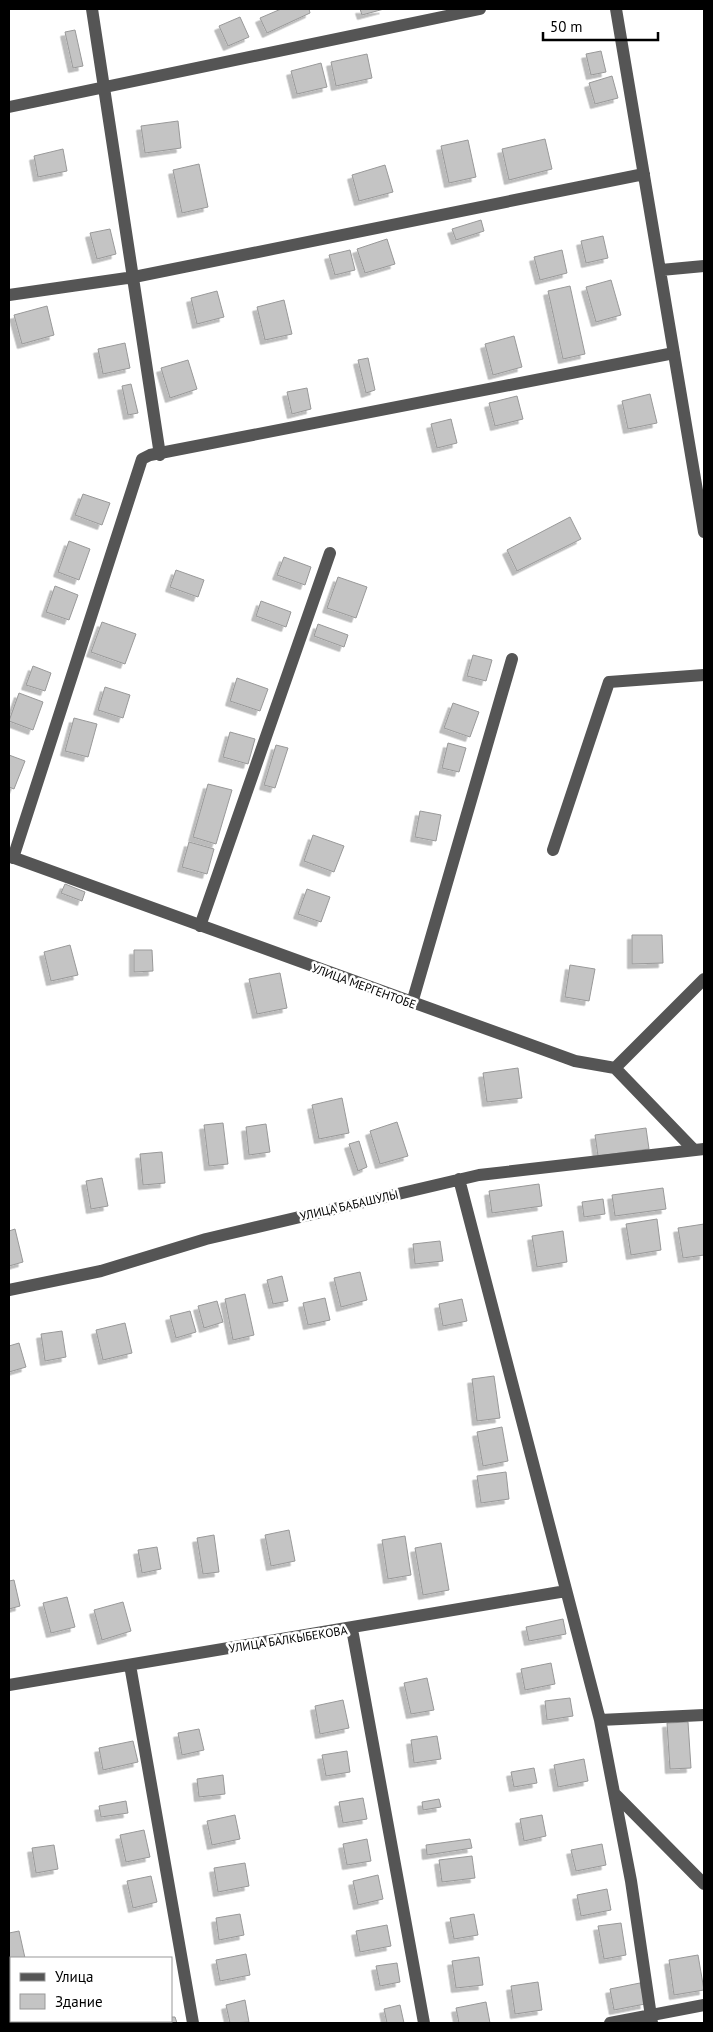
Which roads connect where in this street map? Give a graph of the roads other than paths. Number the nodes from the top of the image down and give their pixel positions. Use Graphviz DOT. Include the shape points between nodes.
graph roads {
  1 [pos="92,9"];
  2 [pos="480,9"];
  3 [pos="616,9"];
  4 [pos="104,86"];
  5 [pos="9,107"];
  6 [pos="644,174"];
  7 [pos="704,266"];
  8 [pos="661,270"];
  9 [pos="134,277"];
  10 [pos="9,295"];
  11 [pos="674,353"];
  12 [pos="160,455"];
  13 [pos="704,532"];
  14 [pos="330,553"];
  15 [pos="512,659"];
  16 [pos="704,675"];
  17 [pos="553,850"];
  18 [pos="11,857"];
  19 [pos="200,926"];
  20 [pos="704,979"];
  21 [pos="412,1003"];
  22 [pos="615,1068"];
  23 [pos="701,1151"];
  24 [pos="459,1179"];
  25 [pos="9,1290"];
  26 [pos="566,1591"];
  27 [pos="352,1629"];
  28 [pos="130,1665"];
  29 [pos="9,1685"];
  30 [pos="704,1715"];
  31 [pos="600,1720"];
  32 [pos="614,1793"];
  33 [pos="704,1884"];
  34 [pos="704,2004"];
  35 [pos="651,2019"];
  36 [pos="193,2023"];
  37 [pos="424,2023"];
  38 [pos="610,2023"];
  1 -- 4 [label="street"];
  2 -- 4 [label="street"];
  3 -- 6 [label="street"];
  4 -- 5 [label="street"];
  4 -- 9 [label="street"];
  6 -- 8 [label="street"];
  6 -- 9 [label="street"];
  7 -- 8 [label="street"];
  8 -- 11 [label="street"];
  9 -- 10 [label="street"];
  9 -- 12 [label="street"];
  11 -- 12 [label="street"];
  11 -- 13 [label="street"];
  12 -- 18 [label="street" via="150,455 142,460"];
  14 -- 19 [label="street"];
  15 -- 21 [label="street"];
  16 -- 17 [label="street" via="609,682"];
  18 -- 19 [label="street, УЛИЦА МЕРГЕНТОБЕ"];
  19 -- 21 [label="street, УЛИЦА МЕРГЕНТОБЕ"];
  20 -- 22 [label="street"];
  21 -- 22 [label="street, УЛИЦА МЕРГЕНТОБЕ" via="575,1061"];
  22 -- 23 [label="street"];
  23 -- 24 [label="street, УЛИЦА БАБАШУЛЫ"];
  24 -- 25 [label="street, УЛИЦА БАБАШУЛЫ" via="206,1239 101,1271"];
  24 -- 26 [label="street"];
  26 -- 27 [label="street, УЛИЦА БАЛКЫБЕКОВА"];
  26 -- 31 [label="street"];
  27 -- 28 [label="street, УЛИЦА БАЛКЫБЕКОВА"];
  27 -- 37 [label="street"];
  28 -- 29 [label="street, УЛИЦА БАЛКЫБЕКОВА"];
  28 -- 36 [label="street"];
  30 -- 31 [label="street"];
  31 -- 32 [label="street"];
  32 -- 33 [label="street"];
  32 -- 35 [label="street" via="631,1881"];
  34 -- 35 [label="street"];
  35 -- 38 [label="street"];
}
